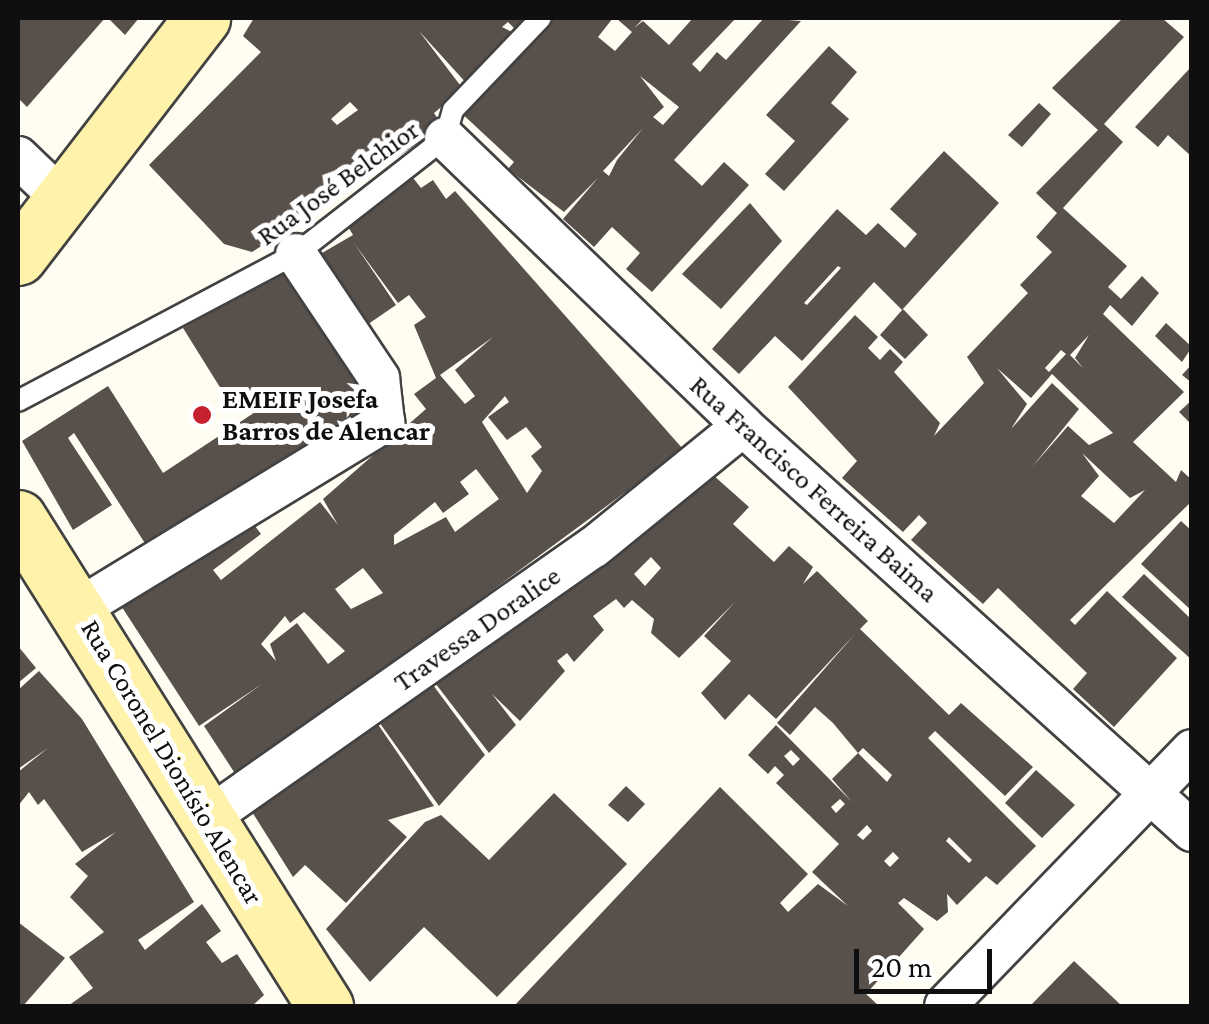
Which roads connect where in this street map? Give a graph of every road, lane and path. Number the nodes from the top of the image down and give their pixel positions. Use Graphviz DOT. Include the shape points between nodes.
graph roads {
  1 [pos="202,18"];
  2 [pos="541,18"];
  3 [pos="445,138"];
  4 [pos="18,158"];
  5 [pos="43,225"];
  6 [pos="296,254"];
  7 [pos="18,289"];
  8 [pos="18,401"];
  9 [pos="742,426"];
  10 [pos="18,518"];
  11 [pos="78,609"];
  12 [pos="1192,750"];
  13 [pos="1152,793"];
  14 [pos="202,822"];
  15 [pos="1192,831"];
  16 [pos="326,1006"];
  17 [pos="944,1006"];
  1 -- 5 [label="main road"];
  2 -- 3 [label="lane, Rua José Belchior" via="453,110"];
  3 -- 6 [label="lane, Rua José Belchior"];
  3 -- 9 [label="street, Rua Francisco Ferreira Baima"];
  4 -- 5 [label="street"];
  5 -- 7 [label="main road"];
  6 -- 8 [label="lane, Rua José Belchior"];
  6 -- 11 [label="street" via="359,341 388,414 369,435 329,450"];
  9 -- 13 [label="street, Rua Francisco Ferreira Baima"];
  9 -- 14 [label="street, Travessa Doralice" via="594,547"];
  10 -- 11 [label="main road, Rua Coronel Dionísio Alencar"];
  11 -- 14 [label="main road, Rua Coronel Dionísio Alencar"];
  12 -- 13 [label="street"];
  13 -- 15 [label="street, Rua Francisco Ferreira Baima"];
  13 -- 17 [label="street"];
  14 -- 16 [label="main road, Rua Coronel Dionísio Alencar"];
}
